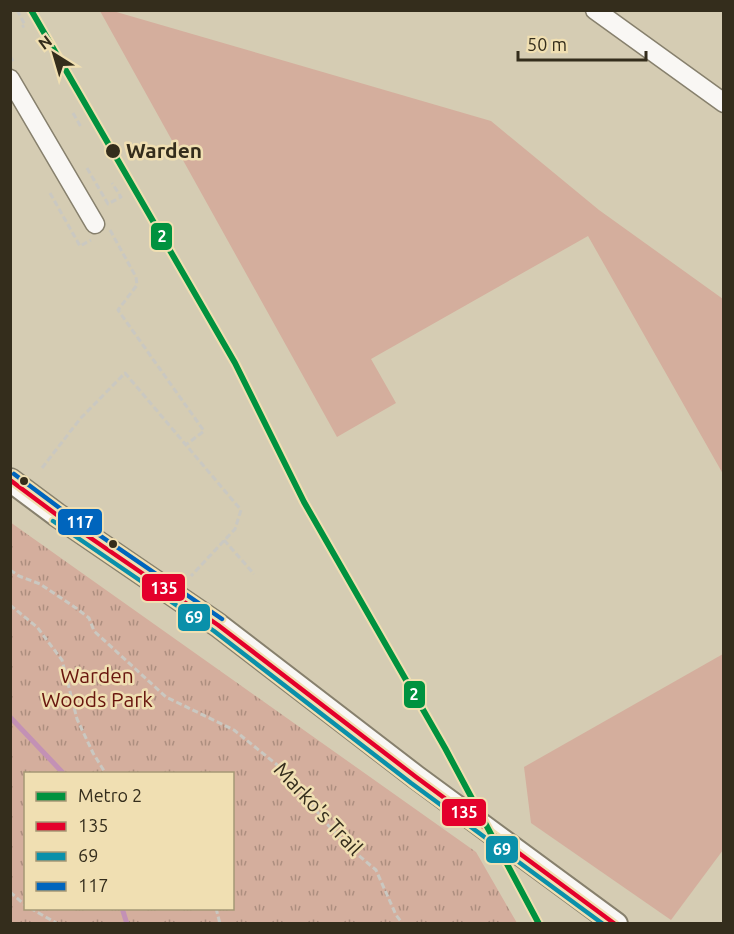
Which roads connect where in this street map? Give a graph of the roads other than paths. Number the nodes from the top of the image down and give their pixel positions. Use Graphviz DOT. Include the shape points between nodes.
graph roads {
  1 [pos="595,10"];
  2 [pos="10,79"];
  3 [pos="723,103"];
  4 [pos="95,224"];
  5 [pos="10,480"];
  6 [pos="616,924"];
  1 -- 3 [label="street"];
  2 -- 4 [label="street"];
  5 -- 6 [label="main road" via="218,625"];
}
